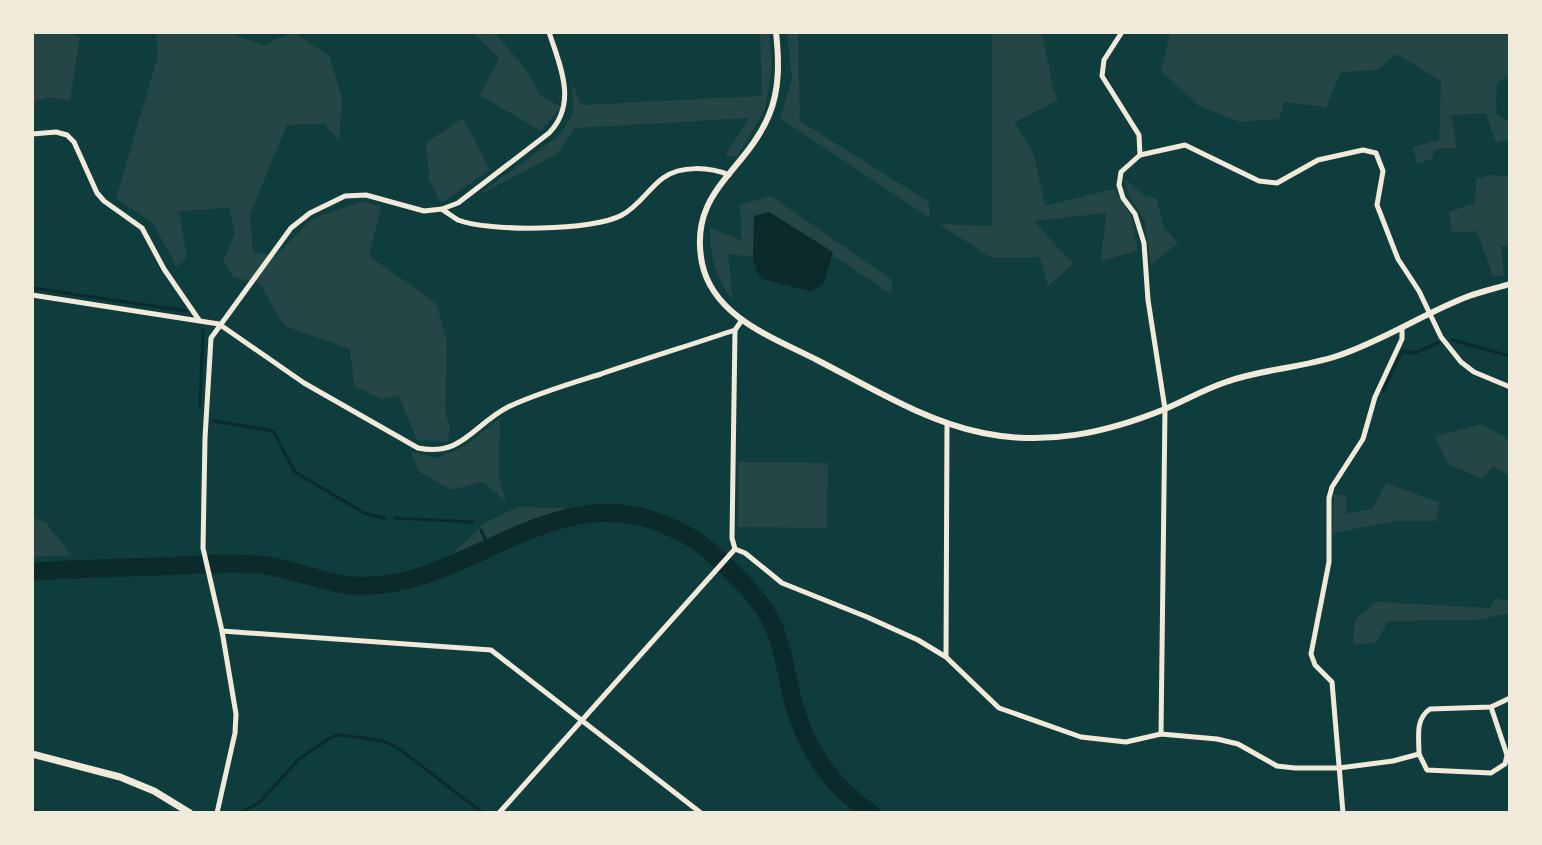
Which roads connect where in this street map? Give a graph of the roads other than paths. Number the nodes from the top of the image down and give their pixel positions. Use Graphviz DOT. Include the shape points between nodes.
graph roads {
  1 [pos="549,32"];
  2 [pos="776,32"];
  3 [pos="1122,32"];
  4 [pos="32,134"];
  5 [pos="1140,155"];
  6 [pos="729,175"];
  7 [pos="442,209"];
  8 [pos="1510,284"];
  9 [pos="32,295"];
  10 [pos="1429,314"];
  11 [pos="742,320"];
  12 [pos="200,321"];
  13 [pos="219,324"];
  14 [pos="1402,327"];
  15 [pos="735,330"];
  16 [pos="1510,387"];
  17 [pos="1165,409"];
  18 [pos="947,424"];
  19 [pos="733,551"];
  20 [pos="222,631"];
  21 [pos="946,657"];
  22 [pos="1510,698"];
  23 [pos="1491,707"];
  24 [pos="581,720"];
  25 [pos="1161,734"];
  26 [pos="32,754"];
  27 [pos="1419,754"];
  28 [pos="1339,768"];
  29 [pos="190,813"];
  30 [pos="217,813"];
  31 [pos="499,813"];
  32 [pos="701,813"];
  33 [pos="1343,813"];
  1 -- 7 [label="street" via="566,94 559,123 458,203"];
  2 -- 6 [label="street" via="777,87 769,115"];
  3 -- 5 [label="street" via="1104,60 1102,76 1139,135"];
  4 -- 12 [label="street" via="56,132 74,142 97,193 142,228"];
  5 -- 10 [label="street" via="1185,145 1259,181 1277,183 1318,160 1363,150 1376,153 1383,171 1377,205 1398,259"];
  5 -- 17 [label="street" via="1121,172 1119,185 1144,243"];
  6 -- 7 [label="street" via="699,169 674,173 620,216 569,227 492,225 459,220"];
  6 -- 11 [label="street" via="709,199 699,246 710,288"];
  7 -- 13 [label="street" via="424,211 366,195 345,196 310,213 291,228"];
  8 -- 10 [label="street"];
  9 -- 12 [label="street"];
  10 -- 14 [label="street"];
  10 -- 16 [label="street" via="1461,362"];
  11 -- 15 [label="street"];
  11 -- 18 [label="street"];
  12 -- 13 [label="street"];
  13 -- 15 [label="street" via="304,383 418,448 434,451 462,442 492,417 537,395"];
  13 -- 20 [label="street" via="211,338 203,548"];
  14 -- 17 [label="street" via="1340,355 1238,378"];
  14 -- 28 [label="street" via="1363,439 1329,498 1329,562 1311,654 1332,682"];
  15 -- 19 [label="street"];
  17 -- 18 [label="street" via="1107,430 1063,438 985,433"];
  17 -- 25 [label="street"];
  18 -- 21 [label="street"];
  19 -- 21 [label="street" via="745,553 782,583"];
  19 -- 24 [label="street"];
  20 -- 24 [label="street" via="491,650"];
  20 -- 30 [label="street" via="236,714"];
  21 -- 25 [label="street" via="999,708 1108,742"];
  22 -- 23 [label="street"];
  23 -- 27 [label="street" via="1430,709 1422,714"];
  23 -- 27 [label="street" via="1507,755 1505,764 1491,773 1427,770"];
  24 -- 31 [label="street"];
  24 -- 32 [label="street"];
  25 -- 28 [label="street" via="1238,744 1277,766"];
  26 -- 29 [label="main road" via="120,777"];
  27 -- 28 [label="street"];
  28 -- 33 [label="street"];
}
